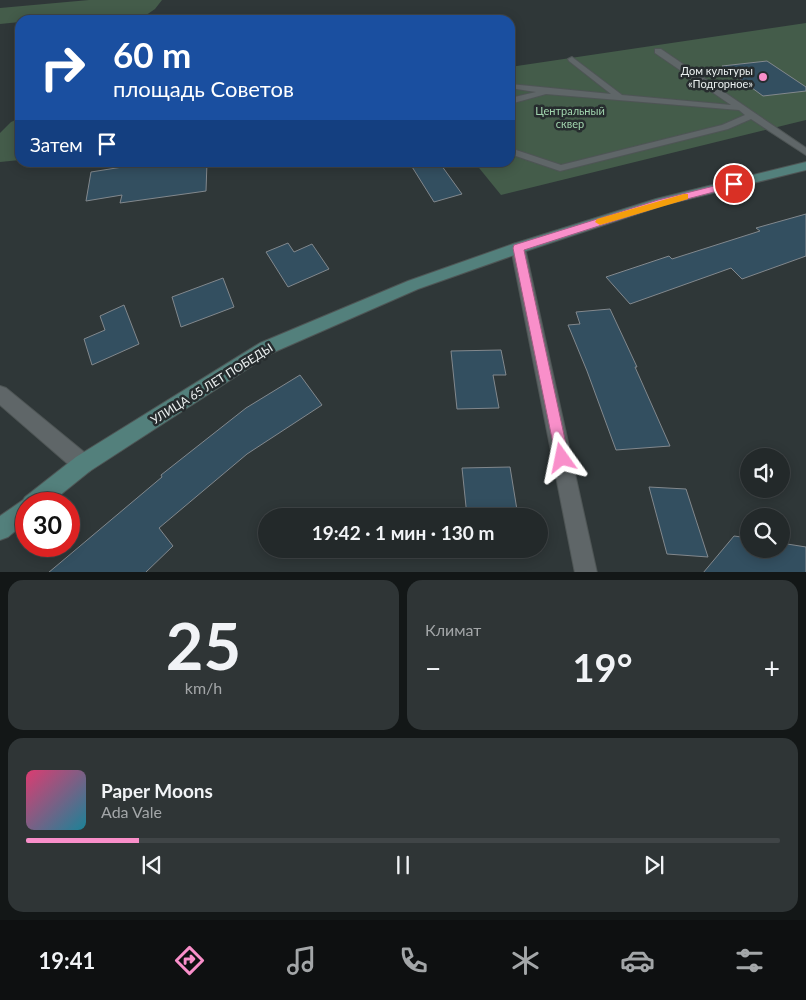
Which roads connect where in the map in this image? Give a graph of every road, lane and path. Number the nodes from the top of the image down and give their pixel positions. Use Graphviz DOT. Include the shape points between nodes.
graph roads {
  1 [pos="658,51"];
  2 [pos="572,59"];
  3 [pos="515,87"];
  4 [pos="552,92"];
  5 [pos="620,98"];
  6 [pos="515,100"];
  7 [pos="741,108"];
  8 [pos="752,115"];
  9 [pos="806,152"];
  10 [pos="515,153"];
  11 [pos="806,166"];
  12 [pos="518,248"];
  13 [pos="0,394"];
  14 [pos="83,464"];
  15 [pos="47,492"];
  16 [pos="15,517"];
  17 [pos="0,529"];
  18 [pos="586,572"];
  1 -- 7 [label="lane"];
  2 -- 5 [label="lane"];
  3 -- 4 [label="lane"];
  4 -- 5 [label="lane"];
  4 -- 6 [label="lane"];
  5 -- 7 [label="lane"];
  7 -- 8 [label="lane"];
  8 -- 9 [label="lane"];
  8 -- 10 [label="lane" via="725,127 560,168"];
  11 -- 12 [label="street, УЛИЦА 65 ЛЕТ ПОБЕДЫ" via="661,202"];
  12 -- 14 [label="street, УЛИЦА 65 ЛЕТ ПОБЕДЫ" via="413,285 266,348"];
  12 -- 18 [label="street"];
  13 -- 14 [label="street"];
  14 -- 15 [label="street, УЛИЦА 65 ЛЕТ ПОБЕДЫ"];
  16 -- 17 [label="street"];
}
